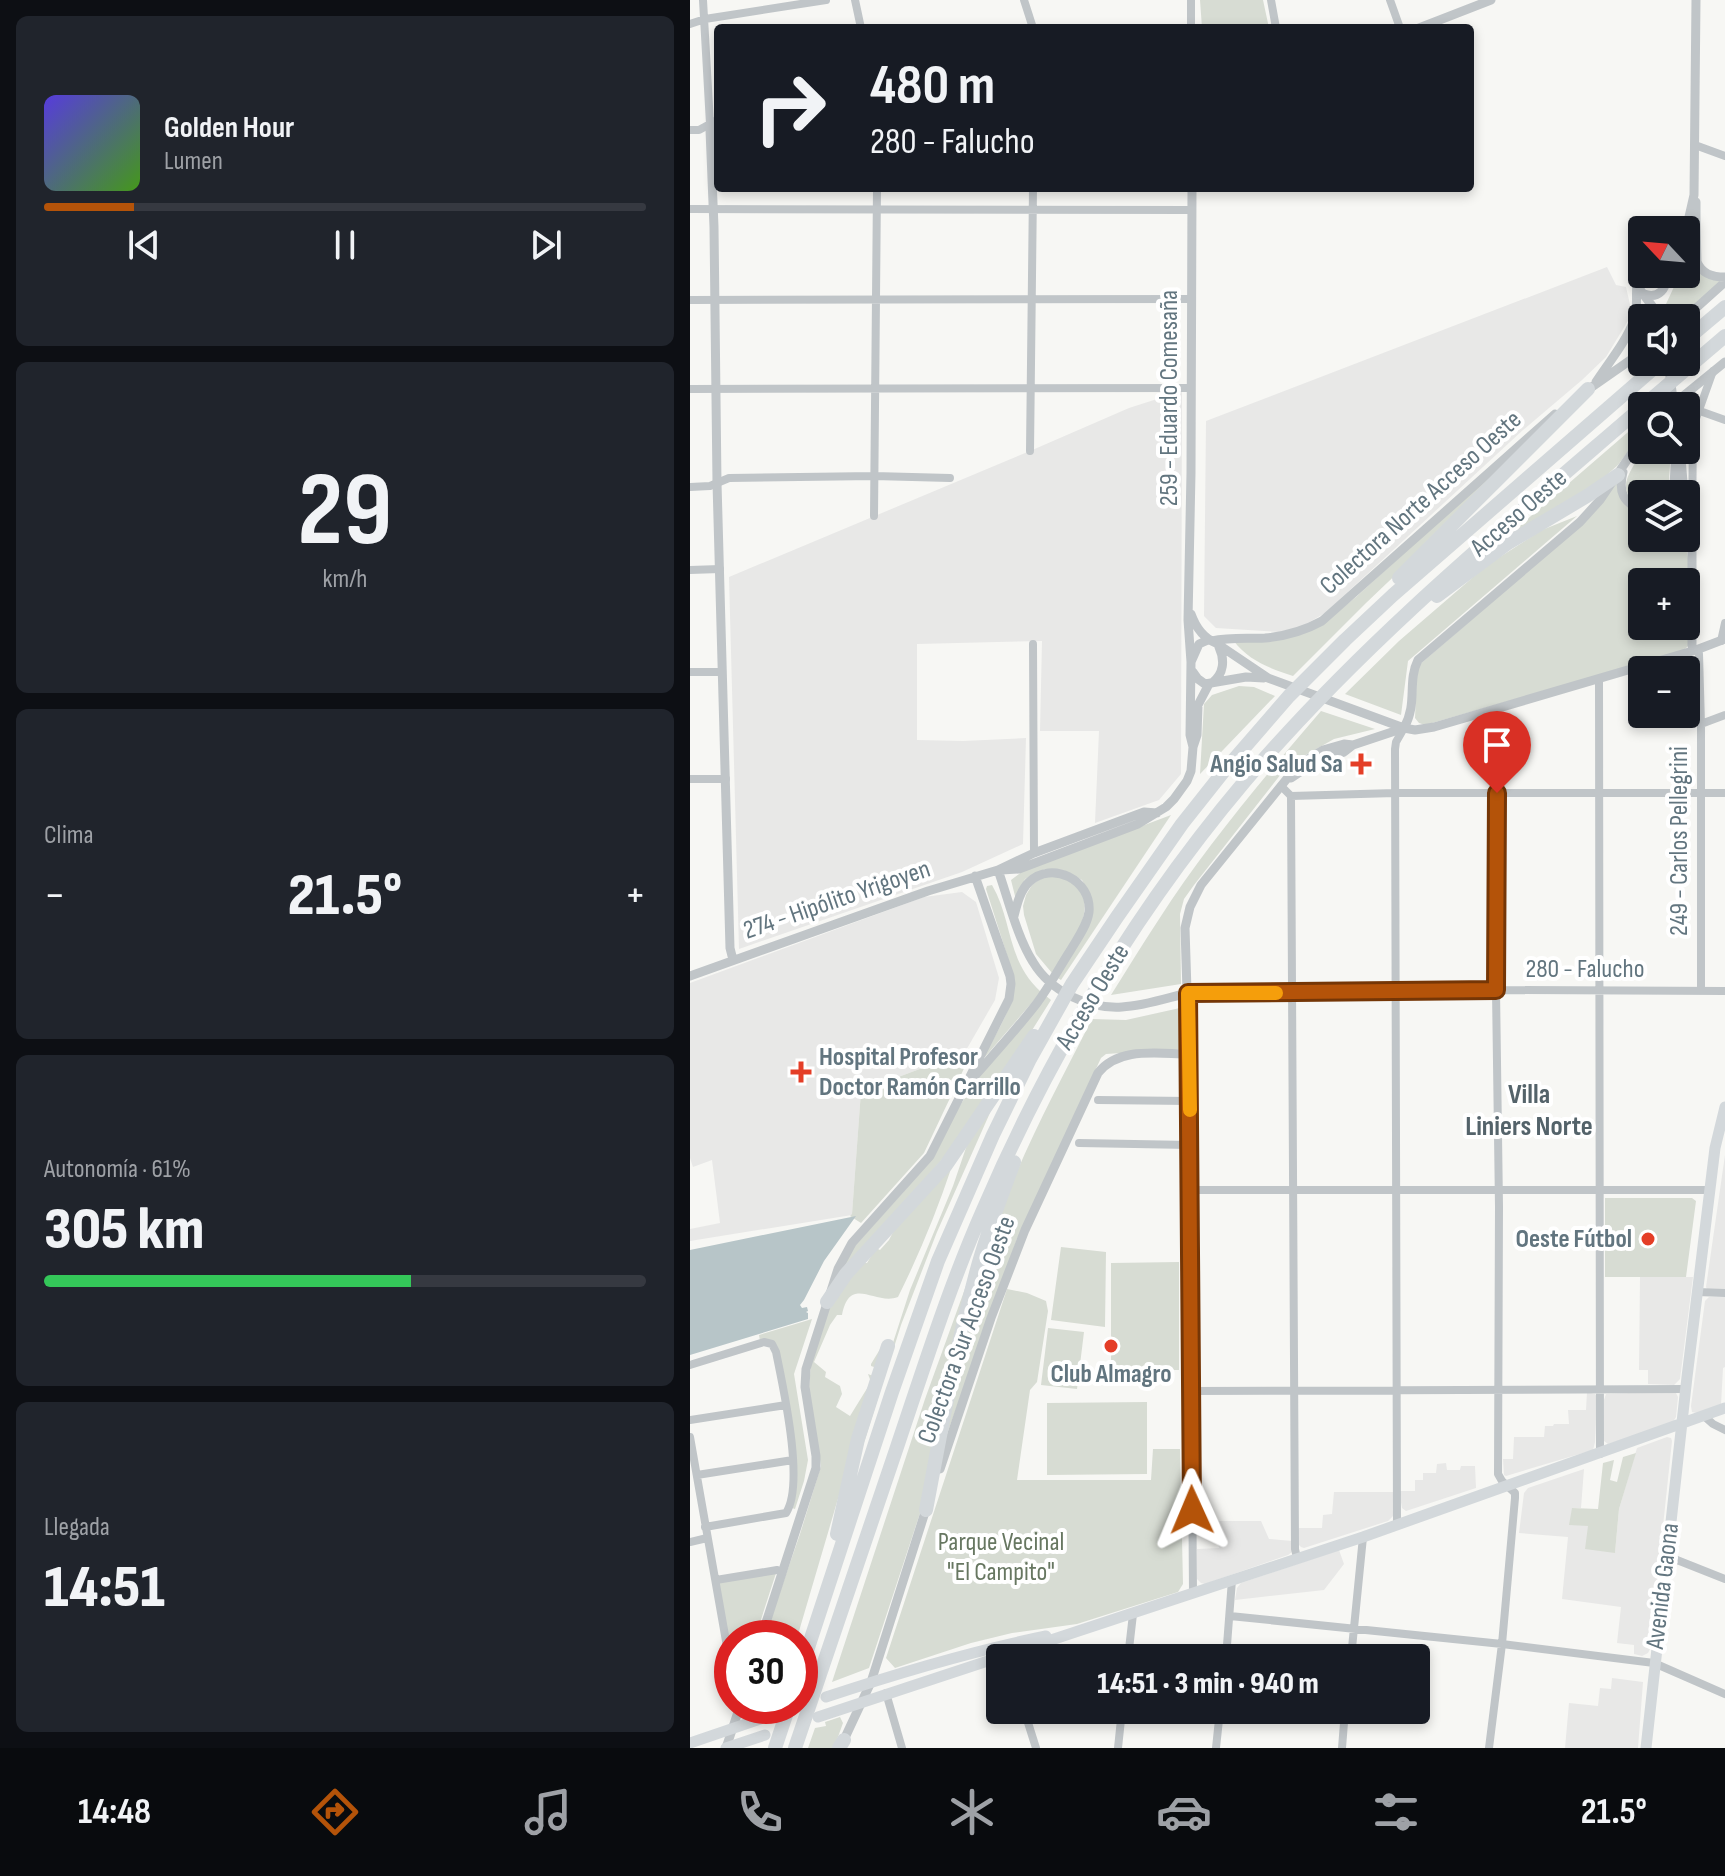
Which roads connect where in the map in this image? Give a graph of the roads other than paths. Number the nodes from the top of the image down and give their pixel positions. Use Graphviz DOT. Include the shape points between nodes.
graph roads {
  1 [pos="703,0"];
  2 [pos="826,0"];
  3 [pos="855,0"];
  4 [pos="1024,0"];
  5 [pos="1191,0"];
  6 [pos="1271,0"];
  7 [pos="1390,0"];
  8 [pos="1491,0"];
  9 [pos="1696,0"];
  10 [pos="705,19"];
  11 [pos="690,24"];
  12 [pos="860,24"];
  13 [pos="1032,24"];
  14 [pos="1191,24"];
  15 [pos="1275,24"];
  16 [pos="1399,24"];
  17 [pos="1429,24"];
  18 [pos="714,122"];
  19 [pos="690,130"];
  20 [pos="1695,145"];
  21 [pos="1725,156"];
  22 [pos="877,192"];
  23 [pos="1033,192"];
  24 [pos="1192,192"];
  25 [pos="1694,195"];
  26 [pos="690,209"];
  27 [pos="714,209"];
  28 [pos="877,209"];
  29 [pos="1033,210"];
  30 [pos="1192,210"];
  31 [pos="1689,216"];
  32 [pos="1696,216"];
  33 [pos="1700,268"];
  34 [pos="1725,280"];
  35 [pos="1640,288"];
  36 [pos="1662,288"];
  37 [pos="1641,291"];
  38 [pos="876,299"];
  39 [pos="1192,299"];
  40 [pos="690,300"];
  41 [pos="715,300"];
  42 [pos="1032,300"];
  43 [pos="1651,304"];
  44 [pos="1700,304"];
  45 [pos="1725,307"];
  46 [pos="1700,328"];
  47 [pos="1725,336"];
  48 [pos="1628,361"];
  49 [pos="1725,362"];
  50 [pos="1713,371"];
  51 [pos="1645,376"];
  52 [pos="1591,386"];
  53 [pos="1031,387"];
  54 [pos="875,388"];
  55 [pos="1191,388"];
  56 [pos="690,389"];
  57 [pos="716,390"];
  58 [pos="1659,392"];
  59 [pos="1689,392"];
  60 [pos="1700,403"];
  61 [pos="1700,411"];
  62 [pos="1628,419"];
  63 [pos="1725,420"];
  64 [pos="1030,451"];
  65 [pos="1628,460"];
  66 [pos="1628,461"];
  67 [pos="1618,475"];
  68 [pos="874,476"];
  69 [pos="950,478"];
  70 [pos="717,483"];
  71 [pos="690,487"];
  72 [pos="1628,502"];
  73 [pos="874,516"];
  74 [pos="1692,552"];
  75 [pos="720,569"];
  76 [pos="690,570"];
  77 [pos="1189,609"];
  78 [pos="1725,623"];
  79 [pos="1385,634"];
  80 [pos="1345,640"];
  81 [pos="1723,640"];
  82 [pos="1213,642"];
  83 [pos="1033,644"];
  84 [pos="1696,650"];
  85 [pos="1192,666"];
  86 [pos="690,672"];
  87 [pos="722,672"];
  88 [pos="1599,679"];
  89 [pos="1271,680"];
  90 [pos="1211,684"];
  91 [pos="1495,709"];
  92 [pos="1725,715"];
  93 [pos="1701,724"];
  94 [pos="1404,728"];
  95 [pos="1193,747"];
  96 [pos="690,779"];
  97 [pos="726,779"];
  98 [pos="1283,784"];
  99 [pos="1181,790"];
  100 [pos="1395,793"];
  101 [pos="1497,793"];
  102 [pos="1598,793"];
  103 [pos="1700,793"];
  104 [pos="1725,793"];
  105 [pos="1291,796"];
  106 [pos="1157,813"];
  107 [pos="1034,853"];
  108 [pos="998,870"];
  109 [pos="975,876"];
  110 [pos="1014,916"];
  111 [pos="733,960"];
  112 [pos="690,976"];
  113 [pos="1072,984"];
  114 [pos="1496,990"];
  115 [pos="1599,991"];
  116 [pos="1701,991"];
  117 [pos="1725,991"];
  118 [pos="1396,992"];
  119 [pos="1188,993"];
  120 [pos="1292,993"];
  121 [pos="1189,1054"];
  122 [pos="1045,1079"];
  123 [pos="962,1091"];
  124 [pos="1098,1100"];
  125 [pos="1189,1101"];
  126 [pos="1725,1107"];
  127 [pos="1079,1143"];
  128 [pos="1190,1145"];
  129 [pos="1720,1148"];
  130 [pos="1191,1190"];
  131 [pos="1294,1190"];
  132 [pos="1395,1190"];
  133 [pos="1499,1190"];
  134 [pos="1599,1190"];
  135 [pos="1710,1190"];
  136 [pos="1697,1292"];
  137 [pos="1725,1293"];
  138 [pos="827,1302"];
  139 [pos="888,1346"];
  140 [pos="690,1365"];
  141 [pos="1498,1388"];
  142 [pos="1294,1389"];
  143 [pos="1397,1389"];
  144 [pos="1601,1389"];
  145 [pos="1686,1389"];
  146 [pos="1191,1391"];
  147 [pos="786,1405"];
  148 [pos="1725,1408"];
  149 [pos="1704,1416"];
  150 [pos="690,1420"];
  151 [pos="1683,1424"];
  152 [pos="1725,1430"];
  153 [pos="690,1437"];
  154 [pos="1600,1454"];
  155 [pos="793,1460"];
  156 [pos="697,1475"];
  157 [pos="1507,1485"];
  158 [pos="926,1510"];
  159 [pos="1397,1525"];
  160 [pos="705,1527"];
  161 [pos="1363,1537"];
  162 [pos="707,1538"];
  163 [pos="690,1542"];
  164 [pos="1297,1558"];
  165 [pos="1667,1559"];
  166 [pos="777,1570"];
  167 [pos="1725,1579"];
  168 [pos="716,1580"];
  169 [pos="1232,1580"];
  170 [pos="1193,1593"];
  171 [pos="1133,1614"];
  172 [pos="1230,1616"];
  173 [pos="818,1619"];
  174 [pos="723,1620"];
  175 [pos="767,1620"];
  176 [pos="1354,1629"];
  177 [pos="1034,1644"];
  178 [pos="1130,1644"];
  179 [pos="1227,1644"];
  180 [pos="1352,1644"];
  181 [pos="1502,1644"];
  182 [pos="986,1657"];
  183 [pos="986,1659"];
  184 [pos="1654,1663"];
  185 [pos="871,1682"];
  186 [pos="886,1693"];
  187 [pos="1725,1694"];
  188 [pos="826,1697"];
  189 [pos="863,1702"];
  190 [pos="818,1717"];
  191 [pos="757,1724"];
  192 [pos="781,1724"];
  193 [pos="1028,1724"];
  194 [pos="1121,1724"];
  195 [pos="1219,1724"];
  196 [pos="1344,1724"];
  197 [pos="728,1742"];
  198 [pos="798,1742"];
  199 [pos="690,1743"];
  200 [pos="772,1743"];
  201 [pos="841,1745"];
  202 [pos="902,1748"];
  203 [pos="1036,1748"];
  204 [pos="1118,1748"];
  205 [pos="1216,1748"];
  206 [pos="1342,1748"];
  207 [pos="1489,1748"];
  208 [pos="1646,1748"];
  1 -- 10 [label="street"];
  2 -- 10 [label="street"];
  3 -- 12 [label="street"];
  4 -- 13 [label="street"];
  5 -- 14 [label="street"];
  6 -- 15 [label="street"];
  7 -- 16 [label="street"];
  8 -- 17 [label="street"];
  9 -- 20 [label="street"];
  10 -- 11 [label="street"];
  10 -- 18 [label="street"];
  18 -- 19 [label="street"];
  18 -- 27 [label="street"];
  20 -- 21 [label="street"];
  20 -- 25 [label="street"];
  22 -- 28 [label="street"];
  23 -- 29 [label="street"];
  24 -- 30 [label="street, 259 - Eduardo Comesaña"];
  25 -- 31 [label="street"];
  25 -- 32 [label="street"];
  26 -- 27 [label="street"];
  27 -- 28 [label="street"];
  27 -- 41 [label="street"];
  28 -- 29 [label="street"];
  28 -- 38 [label="street"];
  29 -- 30 [label="street"];
  29 -- 42 [label="street"];
  30 -- 39 [label="street, 259 - Eduardo Comesaña"];
  33 -- 34 [label="street"];
  34 -- 44 [label="street"];
  35 -- 37 [label="street"];
  36 -- 37 [label="street" via="1654,296"];
  37 -- 43 [label="street"];
  37 -- 52 [label="street" via="1634,321"];
  38 -- 41 [label="street"];
  38 -- 42 [label="street"];
  38 -- 54 [label="street"];
  39 -- 42 [label="street"];
  39 -- 55 [label="street, 259 - Eduardo Comesaña"];
  40 -- 41 [label="street"];
  41 -- 57 [label="street"];
  42 -- 53 [label="street"];
  45 -- 46 [label="highway"];
  47 -- 58 [label="highway, Acceso Oeste"];
  48 -- 52 [label="street, Colectora Norte Acceso Oeste"];
  49 -- 50 [label="street"];
  50 -- 59 [label="street"];
  50 -- 60 [label="street, 249 - Carlos Pellegrini"];
  51 -- 80 [label="highway, Acceso Oeste"];
  52 -- 80 [label="highway" via="1390,587"];
  52 -- 82 [label="street, Colectora Norte Acceso Oeste" via="1322,621 1285,635"];
  53 -- 54 [label="street"];
  53 -- 55 [label="street"];
  53 -- 64 [label="street"];
  54 -- 57 [label="street"];
  54 -- 68 [label="street"];
  55 -- 77 [label="street, 259 - Eduardo Comesaña"];
  56 -- 57 [label="street"];
  57 -- 70 [label="street"];
  61 -- 63 [label="street"];
  62 -- 79 [label="highway, Acceso Oeste"];
  65 -- 67 [label="street"];
  66 -- 72 [label="street" via="1621,481"];
  67 -- 79 [label="highway" via="1508,543"];
  67 -- 94 [label="street" via="1580,522 1418,660 1412,712"];
  68 -- 69 [label="street"];
  68 -- 70 [label="street" via="729,478"];
  68 -- 73 [label="street"];
  70 -- 71 [label="street"];
  70 -- 75 [label="street"];
  74 -- 84 [label="street, 249 - Carlos Pellegrini"];
  75 -- 76 [label="street"];
  75 -- 87 [label="street"];
  77 -- 82 [label="street" via="1195,625"];
  77 -- 85 [label="street, 259 - Eduardo Comesaña"];
  78 -- 81 [label="street"];
  79 -- 122 [label="highway, Acceso Oeste" via="1285,735 1201,836 1134,929"];
  80 -- 113 [label="highway, Acceso Oeste" via="1224,771"];
  81 -- 84 [label="street"];
  82 -- 85 [label="street" via="1199,644"];
  82 -- 89 [label="street"];
  82 -- 90 [label="street" via="1223,663"];
  83 -- 107 [label="street"];
  84 -- 88 [label="street"];
  84 -- 93 [label="street, 249 - Carlos Pellegrini"];
  85 -- 90 [label="street" via="1201,682"];
  85 -- 95 [label="street, 259 - Eduardo Comesaña"];
  86 -- 87 [label="street"];
  87 -- 97 [label="street"];
  88 -- 91 [label="street"];
  88 -- 102 [label="street"];
  89 -- 90 [label="street" via="1246,677"];
  89 -- 94 [label="street"];
  90 -- 95 [label="street, 259 - Eduardo Comesaña" via="1198,705"];
  91 -- 94 [label="street" via="1434,727"];
  91 -- 101 [label="street"];
  92 -- 93 [label="street"];
  93 -- 103 [label="street, 249 - Carlos Pellegrini"];
  94 -- 98 [label="street" via="1353,745"];
  94 -- 100 [label="street" via="1395,749"];
  95 -- 99 [label="street, 259 - Eduardo Comesaña" via="1191,771"];
  96 -- 97 [label="street"];
  97 -- 111 [label="street"];
  98 -- 105 [label="street"];
  98 -- 119 [label="street" via="1194,896 1185,928"];
  99 -- 106 [label="street, 274 - Hipólito Yrigoyen"];
  100 -- 101 [label="street"];
  100 -- 105 [label="street"];
  100 -- 118 [label="street"];
  101 -- 102 [label="street"];
  101 -- 114 [label="street"];
  102 -- 103 [label="street"];
  102 -- 115 [label="street"];
  103 -- 104 [label="street"];
  103 -- 116 [label="street, 249 - Carlos Pellegrini"];
  105 -- 120 [label="street"];
  106 -- 107 [label="street, 274 - Hipólito Yrigoyen" via="1144,812"];
  106 -- 108 [label="street, 274 - Hipólito Yrigoyen" via="1019,869"];
  107 -- 108 [label="street, 274 - Hipólito Yrigoyen"];
  108 -- 109 [label="street, 274 - Hipólito Yrigoyen"];
  108 -- 110 [label="street, 280 - Falucho"];
  109 -- 111 [label="street, 274 - Hipólito Yrigoyen"];
  109 -- 123 [label="street" via="1011,991"];
  110 -- 119 [label="street, 280 - Falucho" via="1038,969 1076,999 1124,1007"];
  110 -- 123 [label="street" via="1022,891 1048,873 1078,882 1089,907 1086,924 1036,1005"];
  111 -- 112 [label="street, 274 - Hipólito Yrigoyen"];
  113 -- 138 [label="highway" via="946,1165 846,1274"];
  113 -- 173 [label="highway, Acceso Oeste" via="1006,1107 943,1248"];
  114 -- 115 [label="street, 280 - Falucho"];
  114 -- 118 [label="street, 280 - Falucho"];
  114 -- 133 [label="street"];
  115 -- 116 [label="street, 280 - Falucho"];
  115 -- 134 [label="street"];
  116 -- 117 [label="street, 280 - Falucho"];
  118 -- 120 [label="street, 280 - Falucho"];
  118 -- 132 [label="street"];
  119 -- 120 [label="street, 280 - Falucho"];
  119 -- 121 [label="street"];
  120 -- 131 [label="street"];
  121 -- 125 [label="street"];
  121 -- 158 [label="street, Colectora Sur Acceso Oeste" via="1126,1054 1098,1073 1019,1245"];
  122 -- 158 [label="highway" via="976,1273"];
  122 -- 198 [label="highway, Acceso Oeste" via="948,1295"];
  123 -- 138 [label="street" via="930,1156 845,1254"];
  124 -- 125 [label="street"];
  125 -- 128 [label="street"];
  126 -- 129 [label="main road, Avenida Gaona"];
  127 -- 128 [label="street"];
  128 -- 130 [label="street"];
  129 -- 135 [label="main road, Avenida Gaona"];
  130 -- 131 [label="street"];
  130 -- 146 [label="street"];
  131 -- 132 [label="street"];
  131 -- 142 [label="street"];
  132 -- 133 [label="street"];
  132 -- 143 [label="street"];
  133 -- 134 [label="street"];
  133 -- 141 [label="street"];
  134 -- 135 [label="street"];
  134 -- 144 [label="street"];
  135 -- 136 [label="main road, Avenida Gaona"];
  136 -- 137 [label="street"];
  136 -- 145 [label="main road, Avenida Gaona"];
  138 -- 175 [label="street" via="805,1378 816,1468"];
  139 -- 173 [label="highway" via="858,1439"];
  140 -- 147 [label="street" via="772,1344"];
  141 -- 143 [label="street"];
  141 -- 144 [label="street"];
  141 -- 157 [label="street" via="1498,1474"];
  142 -- 143 [label="street"];
  142 -- 146 [label="street"];
  142 -- 164 [label="street"];
  143 -- 159 [label="street"];
  144 -- 145 [label="street"];
  144 -- 154 [label="street"];
  145 -- 151 [label="main road, Avenida Gaona"];
  146 -- 170 [label="street"];
  147 -- 150 [label="street"];
  147 -- 155 [label="street"];
  148 -- 149 [label="main road"];
  149 -- 151 [label="main road"];
  149 -- 152 [label="street"];
  151 -- 154 [label="main road"];
  151 -- 165 [label="main road, Avenida Gaona"];
  153 -- 156 [label="street"];
  154 -- 157 [label="main road"];
  155 -- 156 [label="street"];
  155 -- 160 [label="street" via="786,1513"];
  156 -- 160 [label="street"];
  157 -- 159 [label="main road"];
  157 -- 181 [label="street" via="1515,1498"];
  158 -- 185 [label="street, Colectora Sur Acceso Oeste"];
  159 -- 161 [label="main road"];
  160 -- 162 [label="street"];
  161 -- 164 [label="main road"];
  161 -- 176 [label="street"];
  162 -- 163 [label="street"];
  162 -- 168 [label="street"];
  164 -- 169 [label="main road"];
  165 -- 167 [label="street"];
  165 -- 184 [label="main road, Avenida Gaona"];
  166 -- 168 [label="street"];
  168 -- 174 [label="street"];
  169 -- 170 [label="main road"];
  169 -- 172 [label="street"];
  170 -- 171 [label="main road"];
  171 -- 177 [label="main road"];
  171 -- 178 [label="street"];
  172 -- 176 [label="street"];
  172 -- 179 [label="street"];
  176 -- 180 [label="street"];
  176 -- 181 [label="street"];
  181 -- 184 [label="street"];
  181 -- 207 [label="street"];
  182 -- 185 [label="main road"];
  183 -- 186 [label="main road"];
  184 -- 187 [label="street"];
  184 -- 208 [label="main road, Avenida Gaona"];
  185 -- 188 [label="main road"];
  185 -- 189 [label="street, Colectora Sur Acceso Oeste"];
  186 -- 189 [label="main road"];
  186 -- 202 [label="street"];
  189 -- 190 [label="main road"];
  189 -- 201 [label="street, Colectora Sur Acceso Oeste"];
  191 -- 197 [label="main road"];
  192 -- 200 [label="highway"];
  193 -- 203 [label="street"];
  194 -- 204 [label="street"];
  195 -- 205 [label="street"];
  196 -- 206 [label="street"];
  197 -- 199 [label="main road"];
  197 -- 200 [label="main road"];
}
